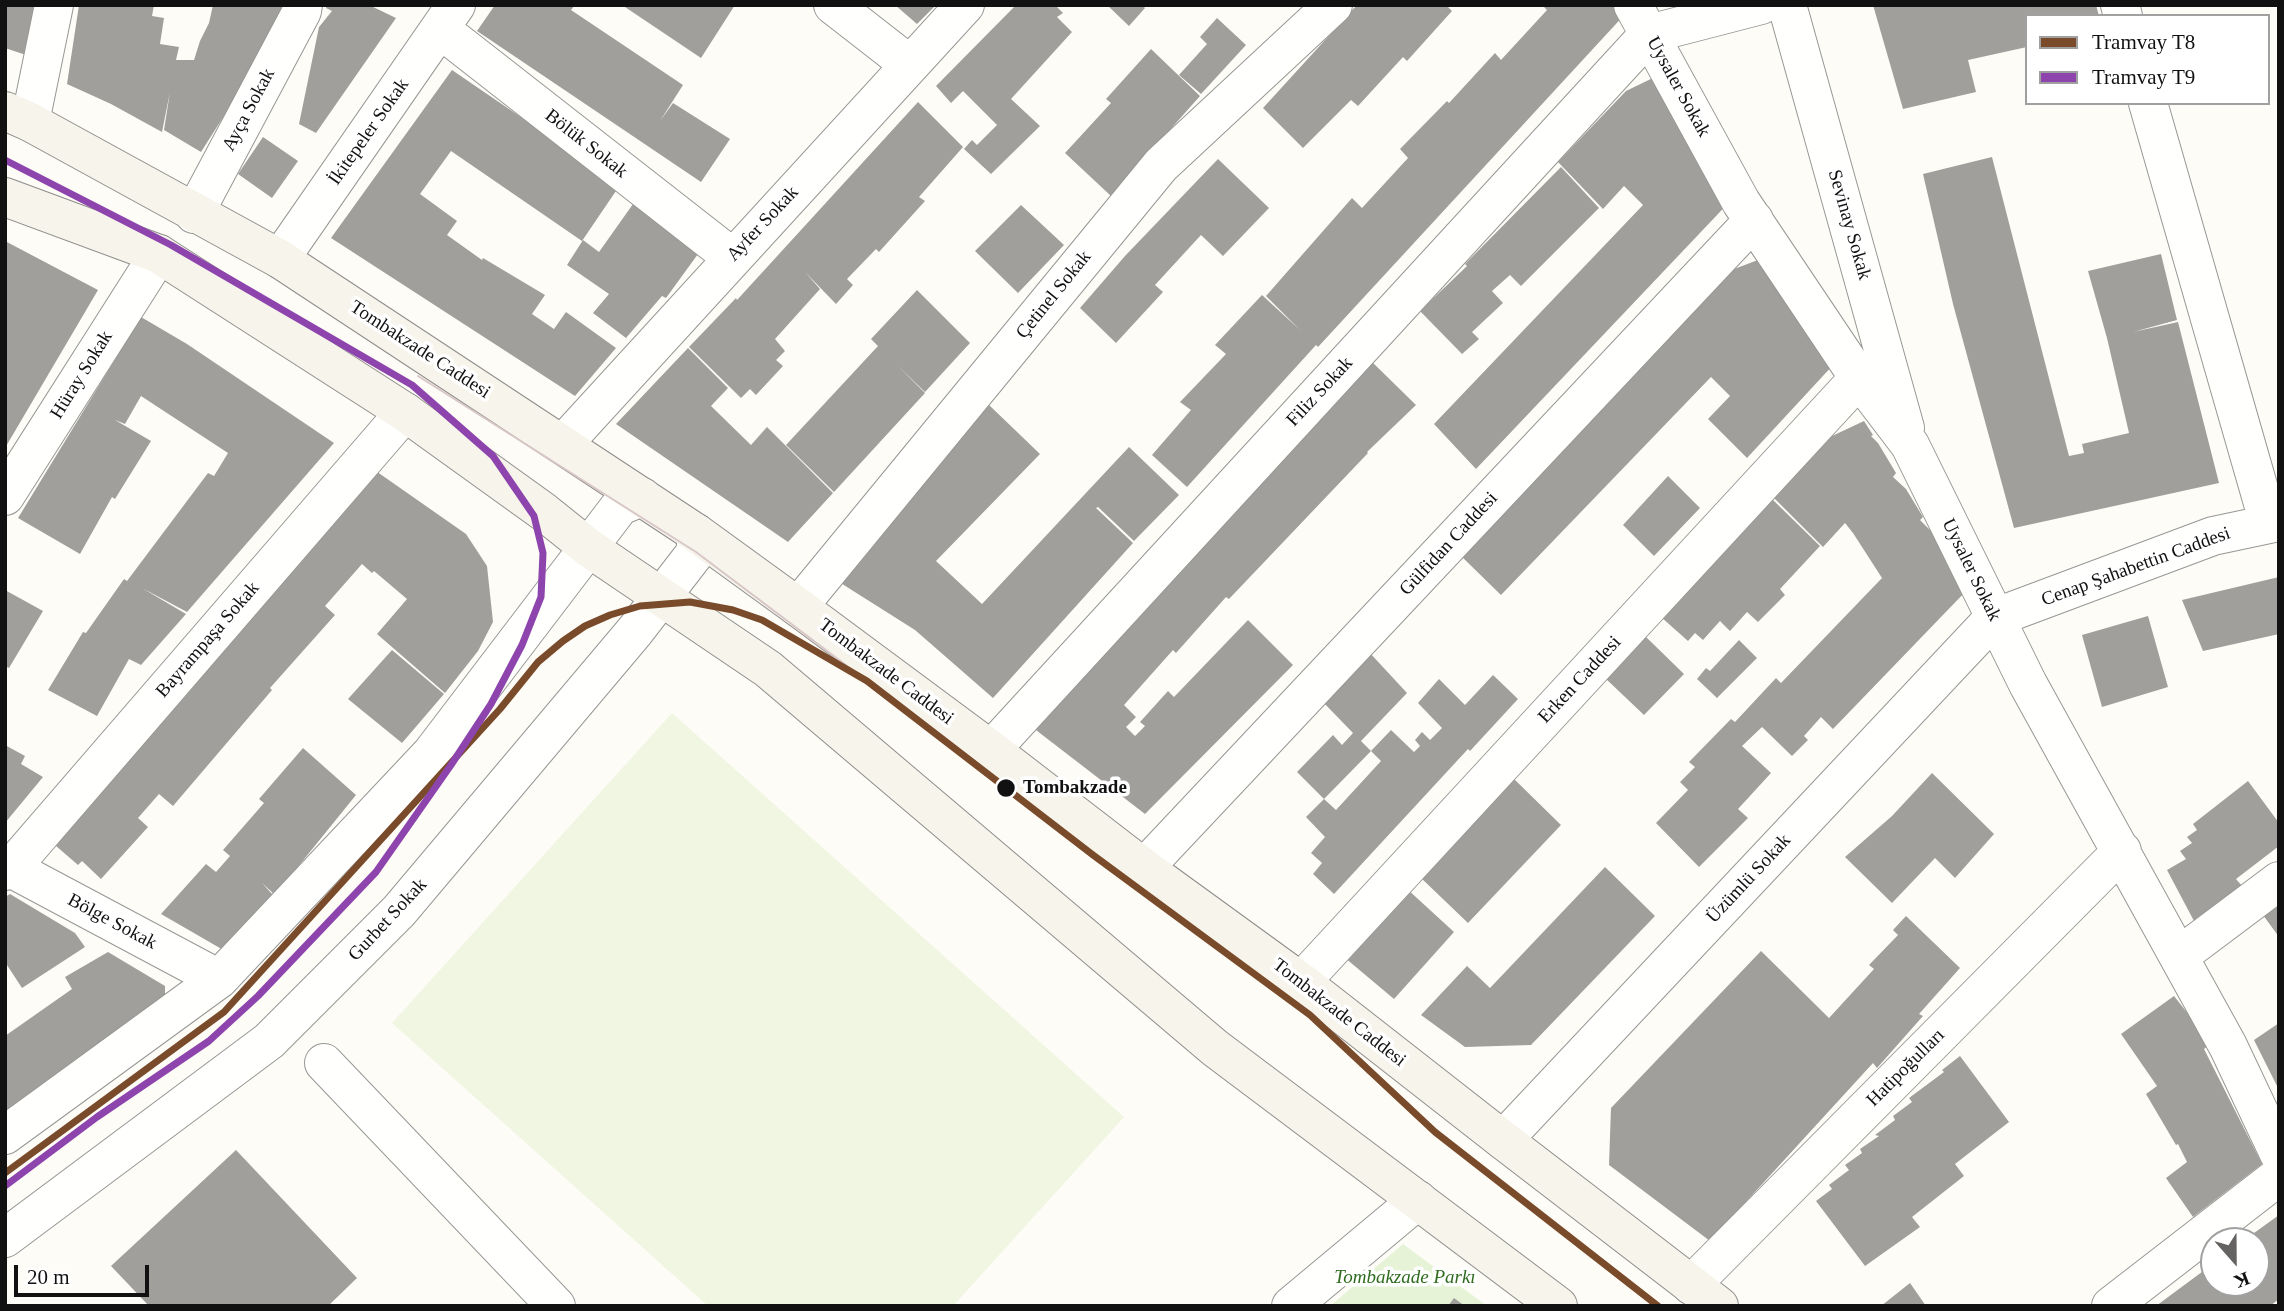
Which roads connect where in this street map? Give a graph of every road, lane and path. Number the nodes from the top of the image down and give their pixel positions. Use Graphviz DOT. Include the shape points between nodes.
graph roads {
  1 [pos="54,5"];
  2 [pos="303,5"];
  3 [pos="833,5"];
  4 [pos="965,5"];
  5 [pos="1334,5"];
  6 [pos="1760,5"];
  7 [pos="1787,5"];
  8 [pos="448,17"];
  9 [pos="1641,20"];
  10 [pos="910,65"];
  11 [pos="2149,105"];
  12 [pos="18,116"];
  13 [pos="5,197"];
  14 [pos="194,214"];
  15 [pos="1754,220"];
  16 [pos="159,254"];
  17 [pos="733,258"];
  18 [pos="281,259"];
  19 [pos="1859,378"];
  20 [pos="405,412"];
  21 [pos="563,444"];
  22 [pos="1910,445"];
  23 [pos="5,496"];
  24 [pos="642,497"];
  25 [pos="2274,523"];
  26 [pos="696,533"];
  27 [pos="589,548"];
  28 [pos="661,596"];
  29 [pos="798,607"];
  30 [pos="1994,618"];
  31 [pos="991,750"];
  32 [pos="2122,851"];
  33 [pos="7,868"];
  34 [pos="1144,868"];
  35 [pos="2279,881"];
  36 [pos="2179,956"];
  37 [pos="219,979"];
  38 [pos="1301,982"];
  39 [pos="324,1063"];
  40 [pos="5,1135"];
  41 [pos="1503,1140"];
  42 [pos="2279,1154"];
  43 [pos="2279,1176"];
  44 [pos="1418,1200"];
  45 [pos="5,1238"];
  46 [pos="1705,1295"];
  47 [pos="556,1306"];
  48 [pos="1291,1306"];
  49 [pos="1558,1306"];
  50 [pos="2111,1306"];
  1 -- 12 [label="street"];
  2 -- 14 [label="street, Ayça Sokak"];
  3 -- 10 [label="street"];
  4 -- 10 [label="street, Ayfer Sokak"];
  5 -- 29 [label="street, Çetinel Sokak" via="1161,165"];
  6 -- 9 [label="street"];
  7 -- 22 [label="street, Sevinay Sokak"];
  8 -- 17 [label="street, Bölük Sokak"];
  8 -- 18 [label="street, İkitepeler Sokak"];
  9 -- 15 [label="street, Uysaler Sokak"];
  9 -- 31 [label="street, Filiz Sokak"];
  10 -- 17 [label="street, Ayfer Sokak"];
  11 -- 25 [label="street"];
  12 -- 14 [label="main road, Tombakzade Caddesi"];
  13 -- 16 [label="main road"];
  14 -- 18 [label="main road, Tombakzade Caddesi"];
  15 -- 19 [label="street, Uysaler Sokak"];
  15 -- 34 [label="street, Gülfidan Caddesi"];
  16 -- 20 [label="main road"];
  16 -- 23 [label="street, Hüray Sokak"];
  17 -- 21 [label="street, Ayfer Sokak"];
  18 -- 21 [label="main road, Tombakzade Caddesi"];
  19 -- 22 [label="street, Uysaler Sokak"];
  19 -- 38 [label="street, Erken Caddesi"];
  20 -- 27 [label="main road"];
  20 -- 33 [label="street, Bayrampaşa Sokak"];
  21 -- 24 [label="main road, Tombakzade Caddesi"];
  22 -- 30 [label="street, Uysaler Sokak"];
  24 -- 26 [label="main road, Tombakzade Caddesi"];
  24 -- 27 [label="street" via="621,506"];
  25 -- 30 [label="street, Cenap Şahabettin Caddesi" via="2213,536"];
  26 -- 28 [label="street, Gurbet Sokak" via="696,552"];
  26 -- 29 [label="main road, Tombakzade Caddesi"];
  27 -- 28 [label="main road"];
  27 -- 37 [label="street" via="431,754"];
  28 -- 44 [label="main road" via="768,669 1215,1048"];
  28 -- 45 [label="street, Gurbet Sokak" via="399,911 269,1041"];
  29 -- 31 [label="main road, Tombakzade Caddesi"];
  30 -- 32 [label="street, Uysaler Sokak"];
  30 -- 41 [label="street, Üzümlü Sokak"];
  31 -- 34 [label="main road, Tombakzade Caddesi"];
  32 -- 36 [label="street, Uysaler Sokak"];
  32 -- 46 [label="street, Hatipoğulları"];
  33 -- 37 [label="street, Bölge Sokak"];
  34 -- 38 [label="main road, Tombakzade Caddesi"];
  35 -- 36 [label="street"];
  36 -- 42 [label="street, Uysaler Sokak"];
  37 -- 40 [label="street"];
  38 -- 41 [label="main road, Tombakzade Caddesi"];
  39 -- 47 [label="street"];
  41 -- 46 [label="main road, Tombakzade Caddesi"];
  43 -- 50 [label="street"];
  44 -- 48 [label="street"];
  44 -- 49 [label="main road"];
}
